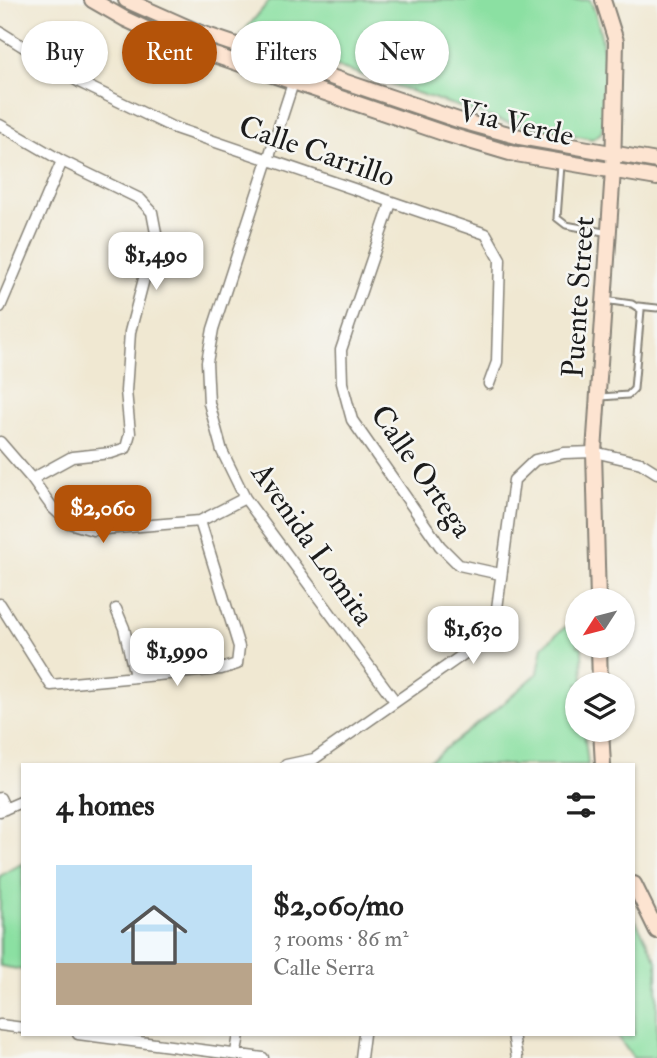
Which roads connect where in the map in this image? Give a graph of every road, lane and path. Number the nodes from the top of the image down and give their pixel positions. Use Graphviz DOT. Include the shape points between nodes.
graph roads {
  1 [pos="92,0"];
  2 [pos="127,0"];
  3 [pos="603,0"];
  4 [pos="0,33"];
  5 [pos="231,44"];
  6 [pos="231,61"];
  7 [pos="341,81"];
  8 [pos="293,84"];
  9 [pos="296,84"];
  10 [pos="0,125"];
  11 [pos="613,154"];
  12 [pos="62,161"];
  13 [pos="267,161"];
  14 [pos="657,161"];
  15 [pos="561,162"];
  16 [pos="613,170"];
  17 [pos="657,178"];
  18 [pos="391,202"];
  19 [pos="609,233"];
  20 [pos="604,300"];
  21 [pos="638,306"];
  22 [pos="0,307"];
  23 [pos="657,308"];
  24 [pos="489,384"];
  25 [pos="598,397"];
  26 [pos="0,442"];
  27 [pos="594,452"];
  28 [pos="657,473"];
  29 [pos="32,479"];
  30 [pos="245,498"];
  31 [pos="200,521"];
  32 [pos="500,574"];
  33 [pos="598,588"];
  34 [pos="0,604"];
  35 [pos="116,609"];
  36 [pos="135,676"];
  37 [pos="395,701"];
  38 [pos="602,742"];
  39 [pos="295,763"];
  40 [pos="603,763"];
  41 [pos="0,798"];
  42 [pos="21,803"];
  43 [pos="2,810"];
  44 [pos="635,886"];
  45 [pos="657,932"];
  46 [pos="0,1025"];
  47 [pos="21,1028"];
  48 [pos="95,1036"];
  49 [pos="239,1036"];
  50 [pos="364,1036"];
  51 [pos="513,1036"];
  52 [pos="236,1053"];
  53 [pos="263,1058"];
  54 [pos="361,1058"];
  55 [pos="517,1058"];
  1 -- 6 [label="main road, Via Verde" via="170,40"];
  2 -- 5 [label="main road, Via Verde"];
  3 -- 11 [label="main road, Puente Street" via="616,41"];
  4 -- 13 [label="street, Calle Carrillo" via="81,83 172,127"];
  7 -- 11 [label="main road, Via Verde" via="520,137"];
  8 -- 13 [label="street, Avenida Lomita"];
  9 -- 15 [label="main road, Via Verde" via="484,145"];
  10 -- 12 [label="street"];
  11 -- 14 [label="main road, Via Verde"];
  11 -- 16 [label="main road, Puente Street"];
  12 -- 22 [label="street"];
  12 -- 29 [label="street" via="140,199 152,212 156,233 130,332 126,448 72,457"];
  13 -- 18 [label="street, Calle Carrillo"];
  13 -- 30 [label="street, Avenida Lomita" via="206,362 209,403 222,451"];
  15 -- 16 [label="main road, Via Verde"];
  15 -- 19 [label="lane" via="557,218 566,225"];
  16 -- 17 [label="main road, Via Verde"];
  16 -- 19 [label="main road, Puente Street"];
  18 -- 24 [label="street, Calle Carrillo" via="486,234 500,259 497,362"];
  18 -- 32 [label="street, Calle Ortega" via="341,350 342,383 352,420 440,546 459,565"];
  19 -- 20 [label="main road, Puente Street"];
  20 -- 21 [label="lane"];
  20 -- 25 [label="main road, Puente Street"];
  21 -- 23 [label="lane"];
  21 -- 25 [label="lane" via="634,389 628,395"];
  25 -- 27 [label="main road, Puente Street"];
  26 -- 29 [label="street"];
  27 -- 28 [label="street" via="641,463"];
  27 -- 32 [label="street" via="536,460 514,480"];
  27 -- 33 [label="main road, Puente Street"];
  29 -- 31 [label="street" via="69,523 93,530"];
  30 -- 31 [label="street"];
  30 -- 37 [label="street, Avenida Lomita"];
  31 -- 36 [label="street" via="239,647 237,664"];
  32 -- 37 [label="street" via="496,616 471,649"];
  34 -- 36 [label="street" via="51,685"];
  35 -- 36 [label="street"];
  37 -- 39 [label="street" via="314,759"];
  38 -- 40 [label="main road"];
  41 -- 43 [label="street"];
  42 -- 43 [label="street"];
  44 -- 45 [label="main road"];
  46 -- 47 [label="street"];
  48 -- 52 [label="street"];
  49 -- 52 [label="street"];
  50 -- 54 [label="street"];
  51 -- 55 [label="street"];
  52 -- 53 [label="street"];
}
